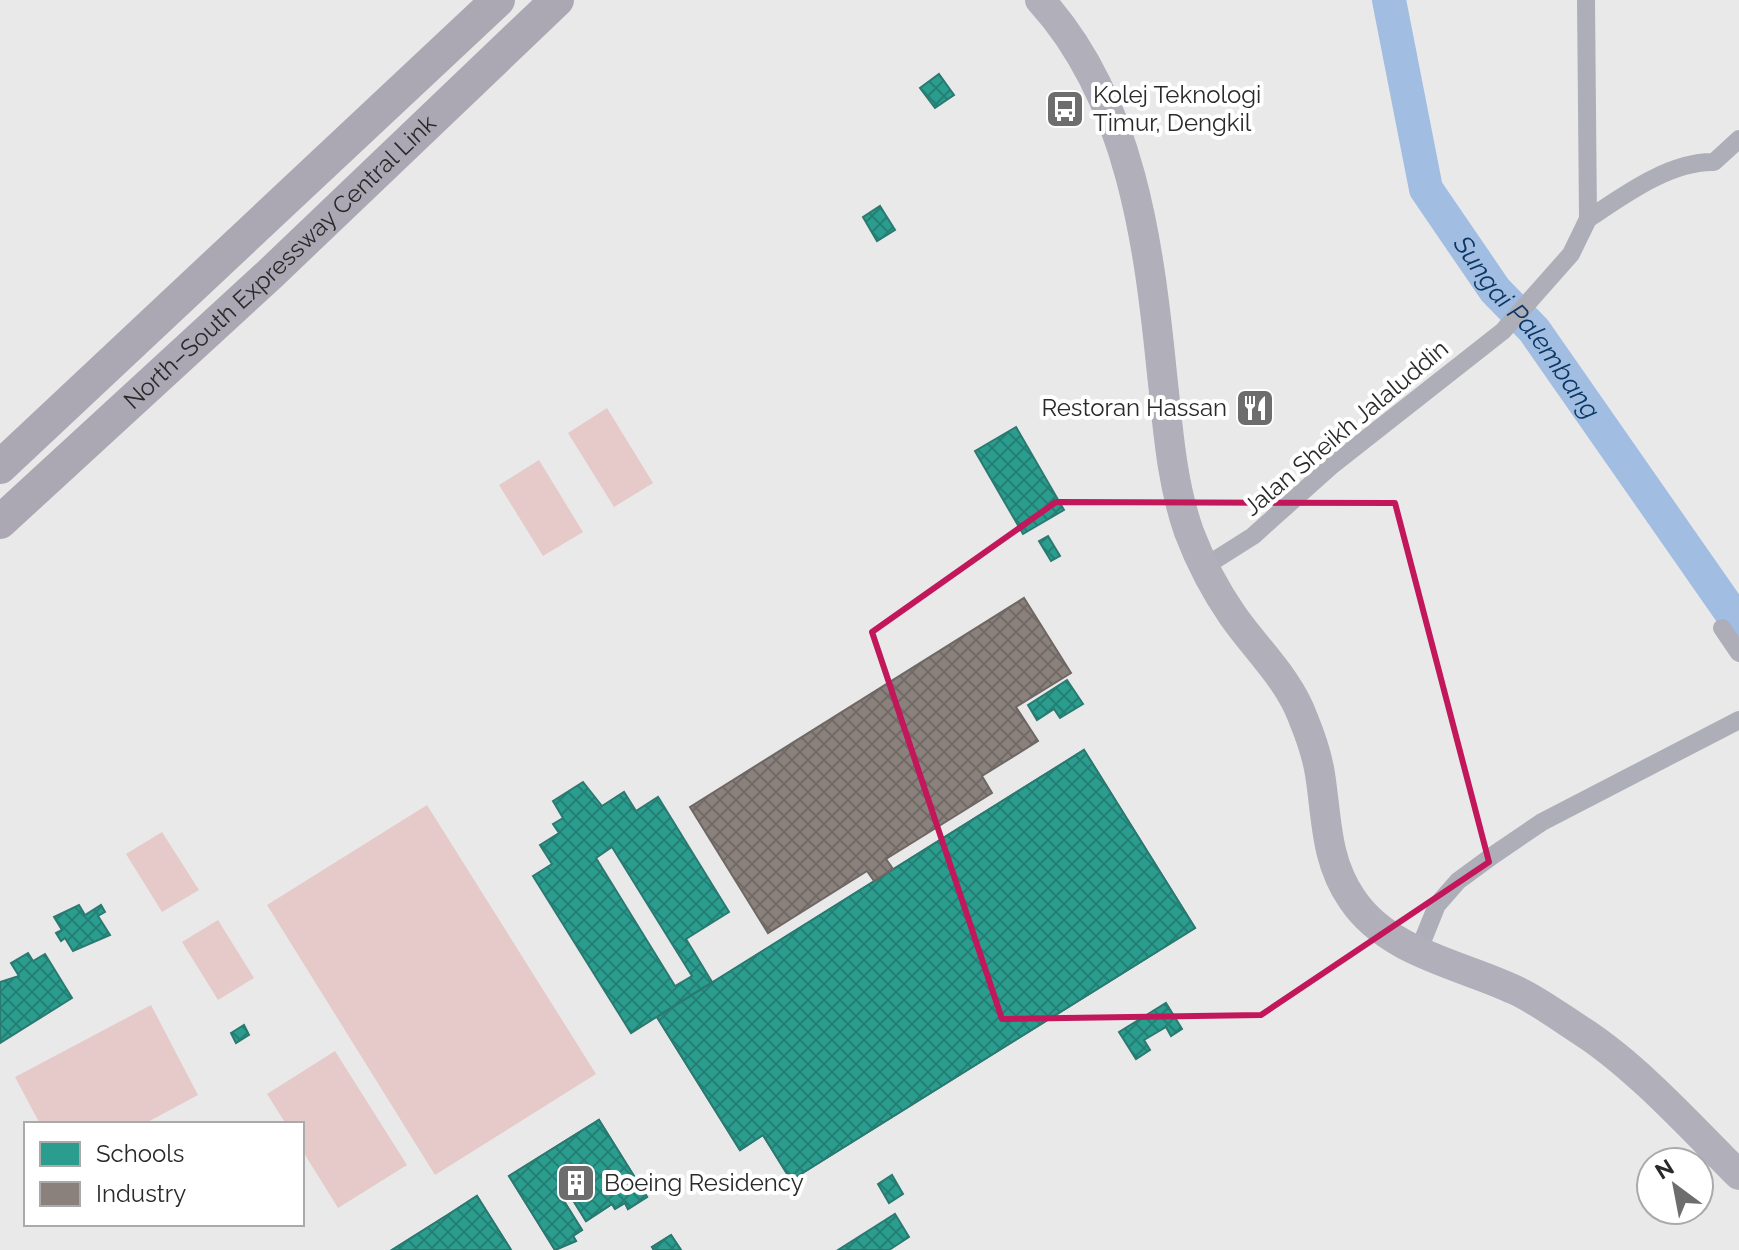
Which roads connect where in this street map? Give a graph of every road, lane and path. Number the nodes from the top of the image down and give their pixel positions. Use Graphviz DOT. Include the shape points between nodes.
graph roads {
  1 [pos="498,0"];
  2 [pos="557,0"];
  3 [pos="1040,0"];
  4 [pos="1586,0"];
  5 [pos="1739,139"];
  6 [pos="1588,219"];
  7 [pos="0,467"];
  8 [pos="0,522"];
  9 [pos="1204,567"];
  10 [pos="1722,628"];
  11 [pos="1739,653"];
  12 [pos="1739,720"];
  13 [pos="1418,952"];
  14 [pos="1739,1175"];
  1 -- 7 [label="highway, North–South Expressway Central Link"];
  2 -- 8 [label="highway, North–South Expressway Central Link"];
  3 -- 9 [label="main road" via="1099,84 1127,162 1153,293 1177,490"];
  4 -- 6 [label="street"];
  5 -- 6 [label="street" via="1714,162 1694,162 1624,195"];
  6 -- 9 [label="street, Jalan Sheikh Jalaluddin" via="1571,254 1520,312 1253,536"];
  9 -- 13 [label="main road" via="1302,714 1319,770 1335,871 1353,902 1376,926"];
  10 -- 11 [label="street"];
  12 -- 13 [label="street" via="1542,822 1469,872 1437,905"];
  13 -- 14 [label="main road" via="1518,991 1588,1035 1690,1124"];
}
